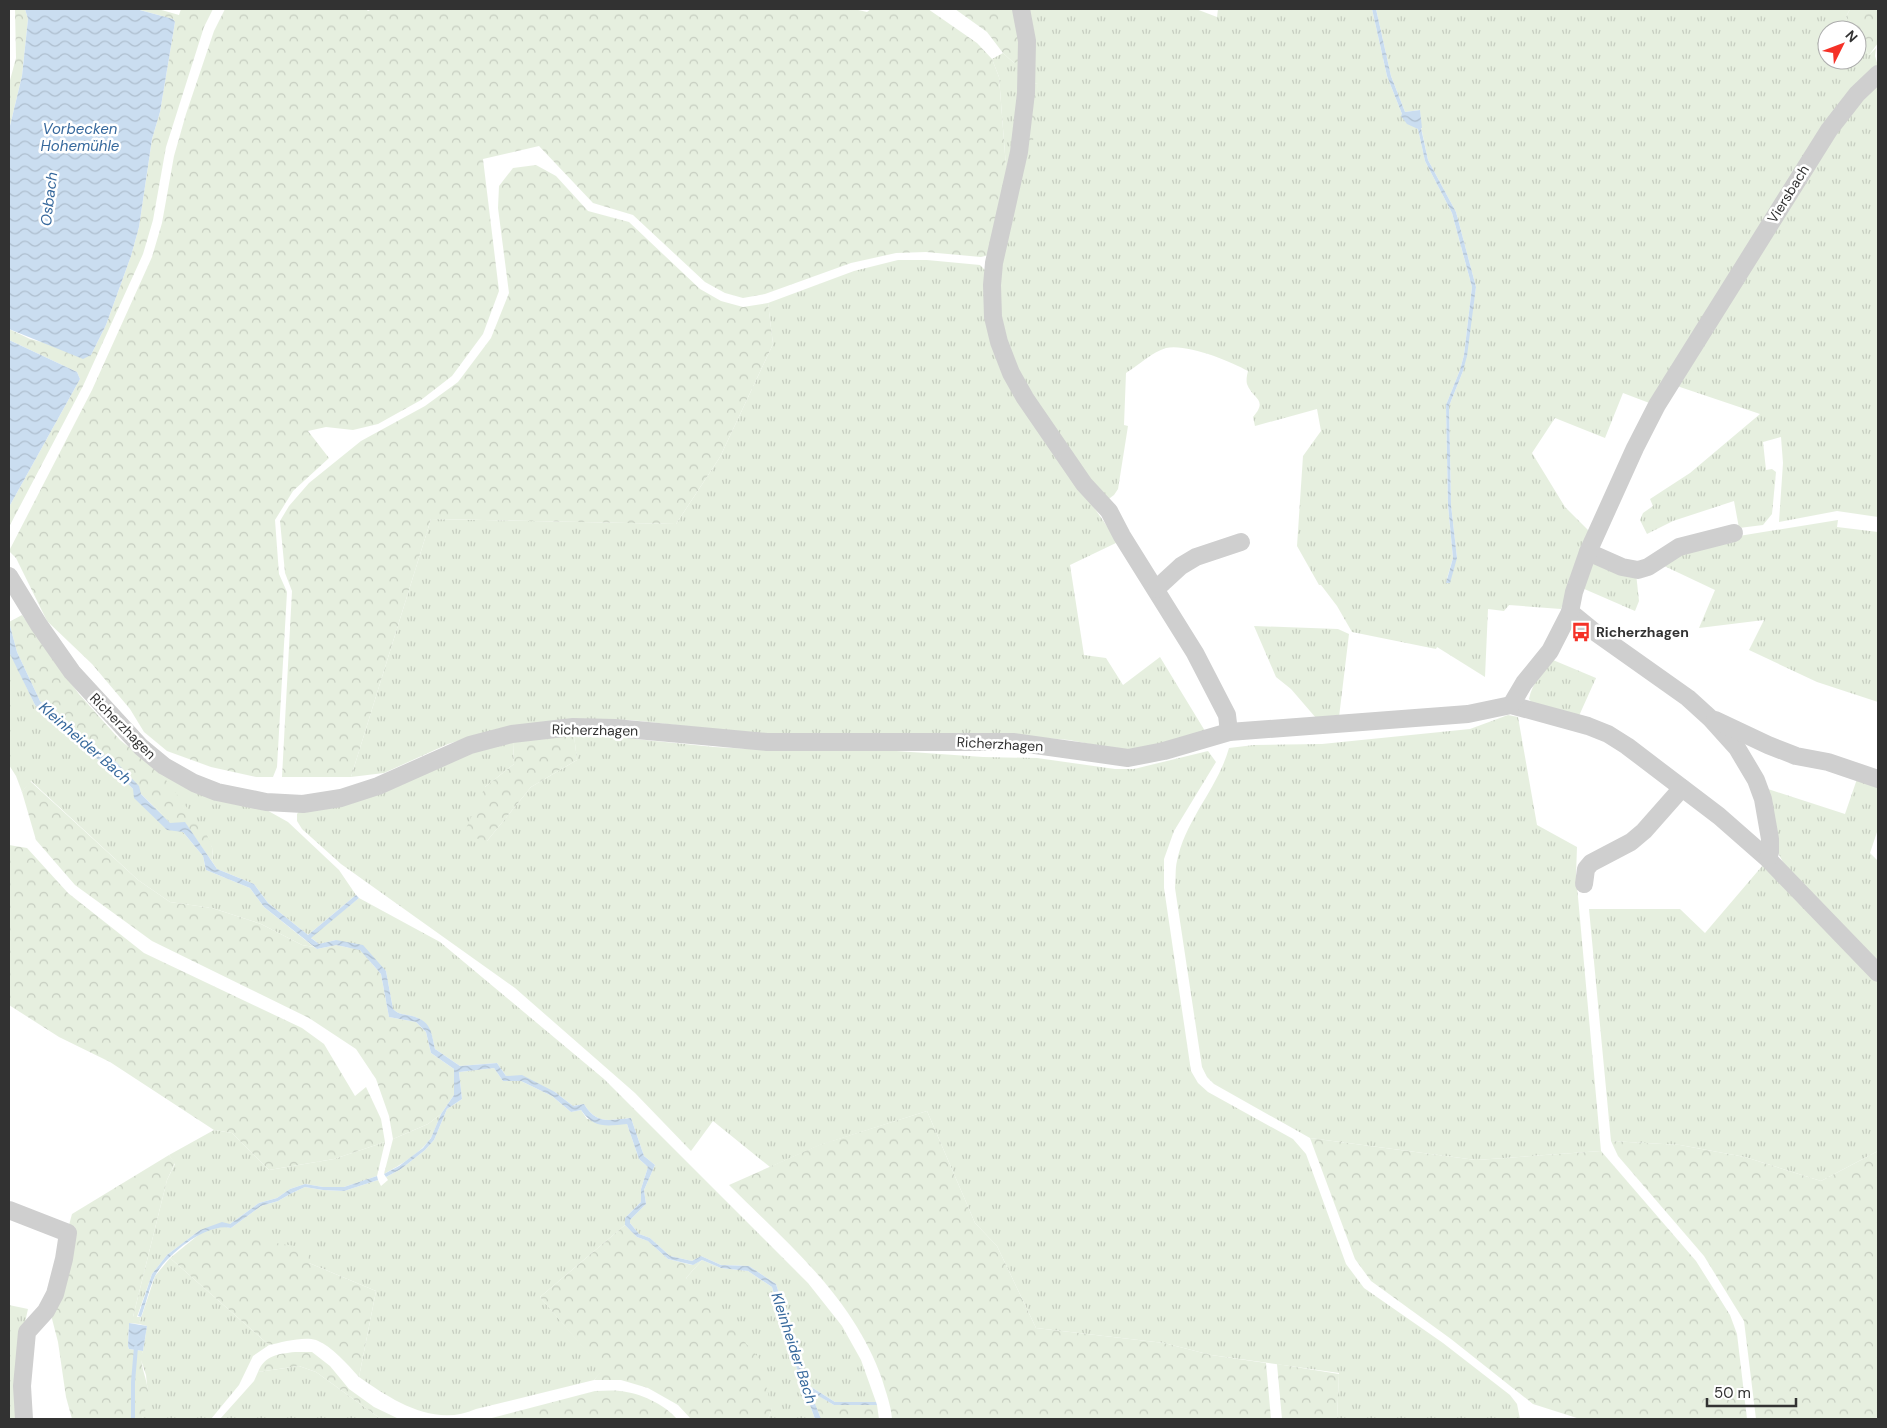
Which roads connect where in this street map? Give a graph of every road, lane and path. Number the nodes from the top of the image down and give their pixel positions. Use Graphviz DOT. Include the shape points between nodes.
graph roads {
  1 [pos="1021,9"];
  2 [pos="1878,74"];
  3 [pos="1734,533"];
  4 [pos="1241,542"];
  5 [pos="1588,552"];
  6 [pos="9,576"];
  7 [pos="1156,590"];
  8 [pos="1570,612"];
  9 [pos="1511,705"];
  10 [pos="1710,718"];
  11 [pos="1229,732"];
  12 [pos="1878,779"];
  13 [pos="1682,788"];
  14 [pos="1768,859"];
  15 [pos="1584,884"];
  16 [pos="1878,973"];
  17 [pos="9,1210"];
  18 [pos="24,1419"];
  1 -- 7 [label="street" via="1027,41 1026,93 1019,152 994,263 993,317 1006,360 1025,398 1084,484 1108,511"];
  2 -- 5 [label="street, Viersbach" via="1857,94 1829,130 1669,384 1635,448"];
  3 -- 5 [label="street" via="1679,547 1638,570 1622,567"];
  4 -- 7 [label="street" via="1196,557 1181,566"];
  5 -- 8 [label="street"];
  6 -- 11 [label="street, Richerzhagen" via="72,672 141,747 169,770 194,783 222,793 266,802 303,804 341,798 378,786 470,745 512,734 573,727 759,741 1013,742 1128,758"];
  7 -- 11 [label="street" via="1203,668 1227,715"];
  8 -- 9 [label="street" via="1550,651"];
  8 -- 10 [label="street" via="1679,691"];
  9 -- 11 [label="street, Richerzhagen" via="1468,714"];
  9 -- 13 [label="street, Richerzhagen" via="1608,734"];
  10 -- 12 [label="street" via="1796,756 1828,762"];
  10 -- 14 [label="street" via="1737,748 1756,780 1770,838"];
  13 -- 14 [label="street, Richerzhagen"];
  13 -- 15 [label="street" via="1644,831 1591,863 1586,869"];
  14 -- 16 [label="street, Richerzhagen"];
  17 -- 18 [label="street" via="68,1233 54,1294 46,1311 27,1332 22,1386"];
}
